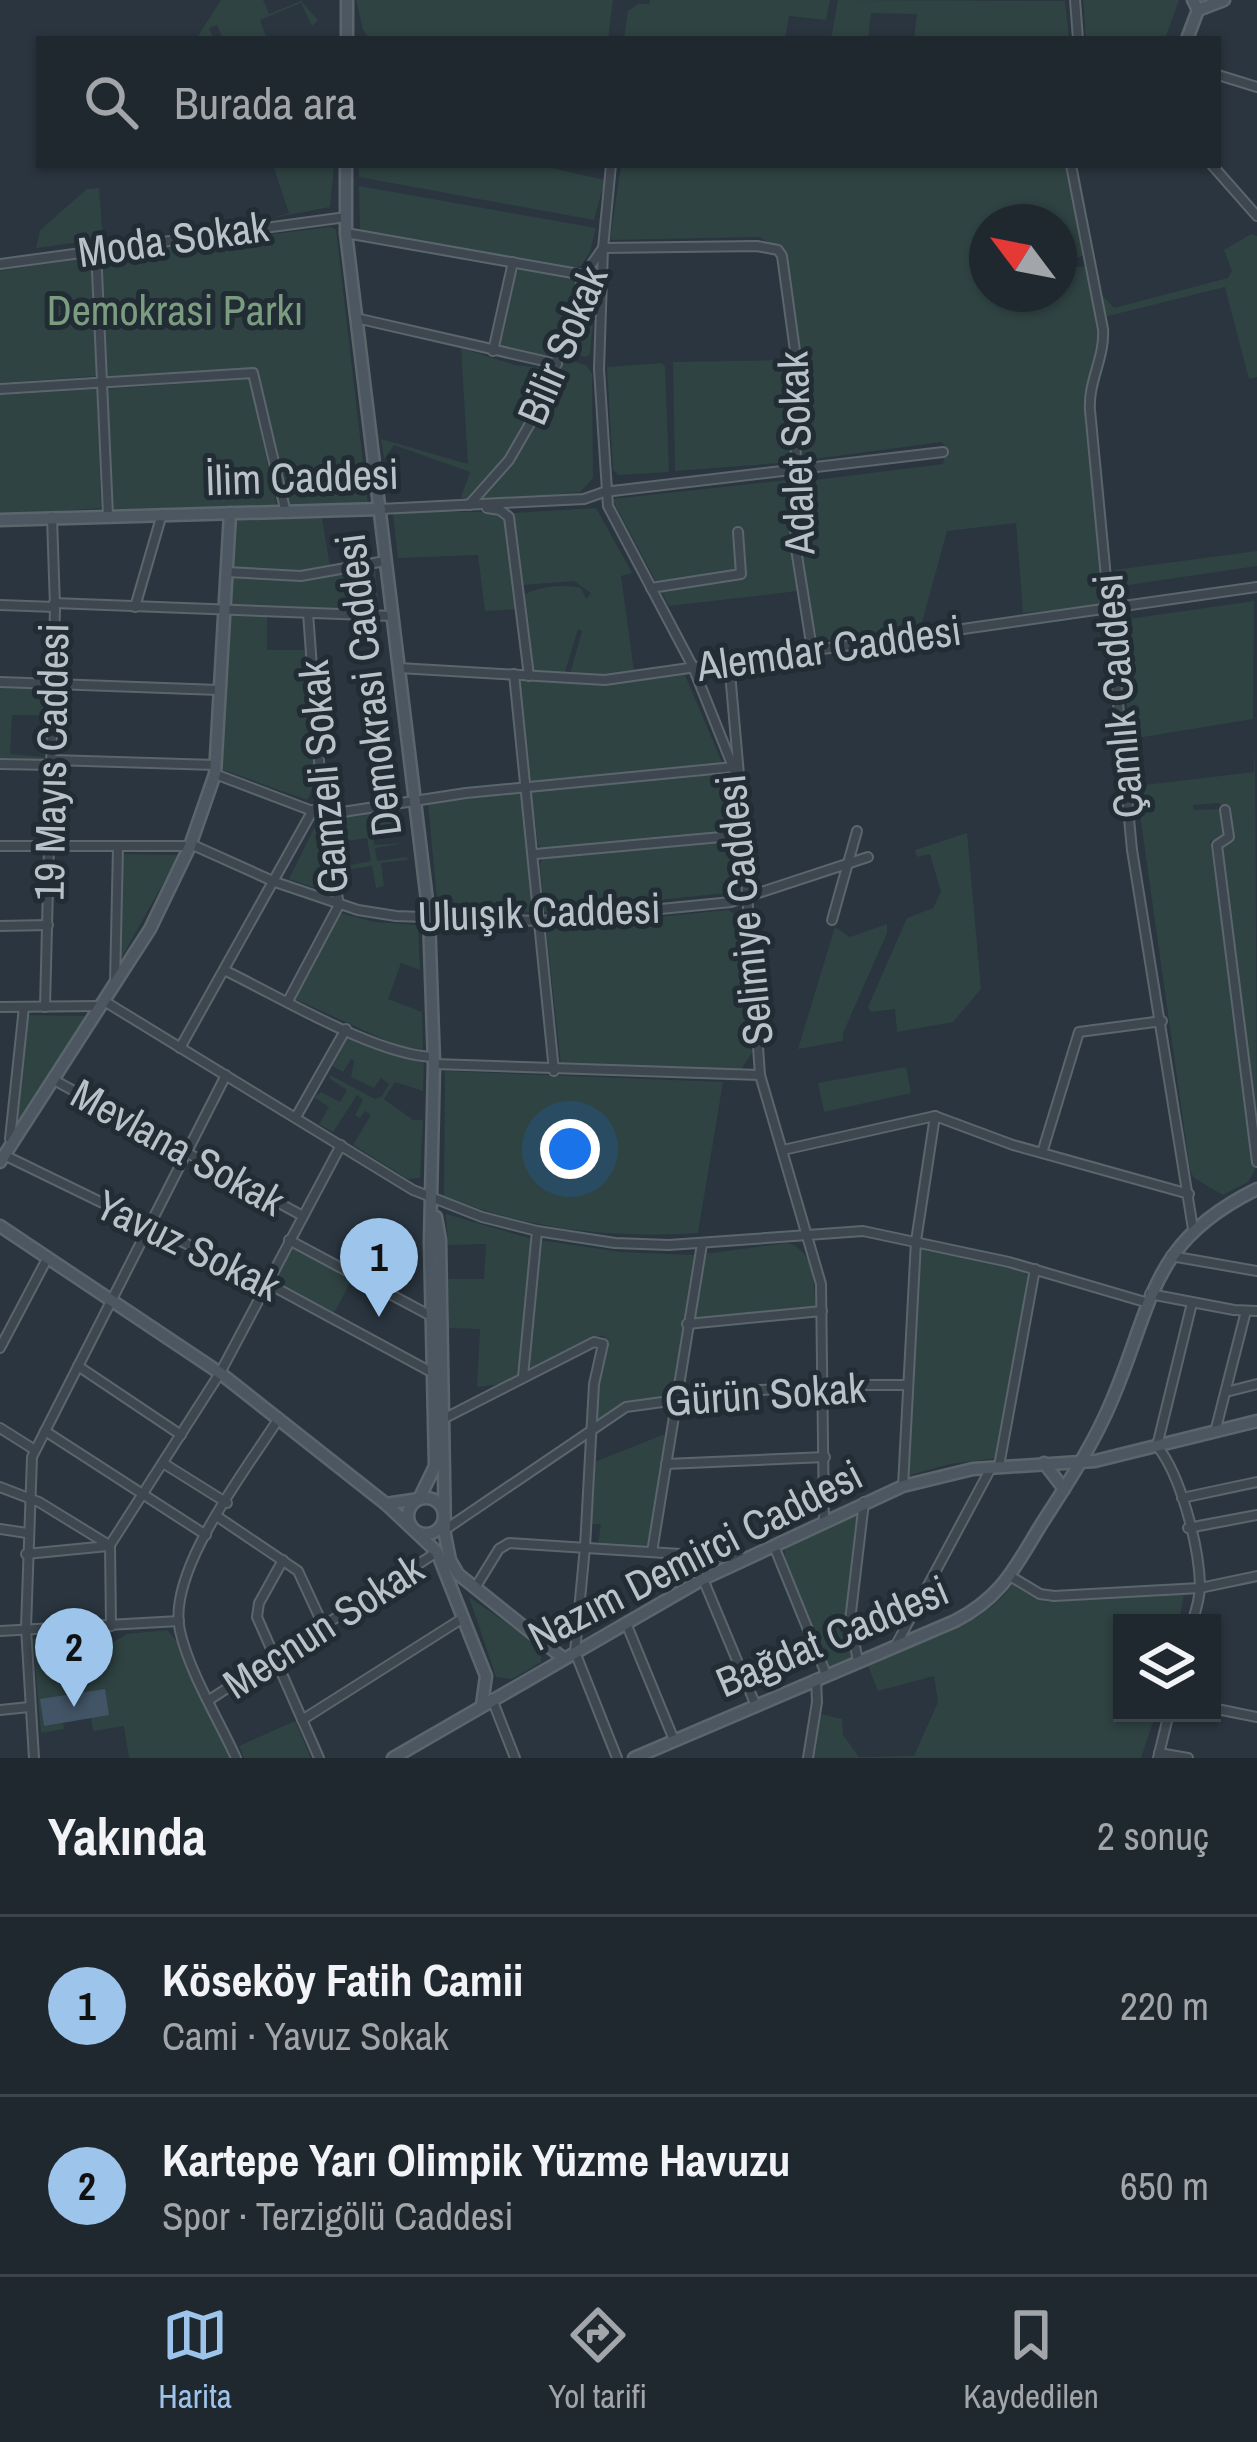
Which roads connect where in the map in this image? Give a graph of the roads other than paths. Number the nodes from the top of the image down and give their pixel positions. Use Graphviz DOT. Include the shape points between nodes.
graph roads {
  1 [pos="347,0"];
  2 [pos="1075,0"];
  3 [pos="1224,0"];
  4 [pos="1196,5"];
  5 [pos="347,36"];
  6 [pos="1078,36"];
  7 [pos="1188,36"];
  8 [pos="1221,76"];
  9 [pos="1257,87"];
  10 [pos="346,168"];
  11 [pos="611,168"];
  12 [pos="1072,168"];
  13 [pos="1214,168"];
  14 [pos="1257,216"];
  15 [pos="346,217"];
  16 [pos="346,233"];
  17 [pos="603,248"];
  18 [pos="96,249"];
  19 [pos="513,262"];
  20 [pos="0,264"];
  21 [pos="584,275"];
  22 [pos="356,318"];
  23 [pos="493,351"];
  24 [pos="557,364"];
  25 [pos="102,383"];
  26 [pos="0,389"];
  27 [pos="944,452"];
  28 [pos="795,470"];
  29 [pos="604,492"];
  30 [pos="468,506"];
  31 [pos="380,509"];
  32 [pos="286,512"];
  33 [pos="230,513"];
  34 [pos="162,514"];
  35 [pos="108,515"];
  36 [pos="52,516"];
  37 [pos="0,520"];
  38 [pos="738,532"];
  39 [pos="385,561"];
  40 [pos="225,572"];
  41 [pos="1257,586"];
  42 [pos="651,588"];
  43 [pos="0,605"];
  44 [pos="54,605"];
  45 [pos="135,607"];
  46 [pos="223,610"];
  47 [pos="1111,610"];
  48 [pos="308,613"];
  49 [pos="393,616"];
  50 [pos="812,649"];
  51 [pos="729,661"];
  52 [pos="693,667"];
  53 [pos="399,668"];
  54 [pos="514,674"];
  55 [pos="529,676"];
  56 [pos="0,682"];
  57 [pos="53,682"];
  58 [pos="219,690"];
  59 [pos="52,762"];
  60 [pos="0,764"];
  61 [pos="734,767"];
  62 [pos="215,770"];
  63 [pos="739,782"];
  64 [pos="527,787"];
  65 [pos="416,802"];
  66 [pos="1225,810"];
  67 [pos="318,813"];
  68 [pos="857,831"];
  69 [pos="743,835"];
  70 [pos="0,846"];
  71 [pos="51,846"];
  72 [pos="190,846"];
  73 [pos="118,847"];
  74 [pos="535,854"];
  75 [pos="868,857"];
  76 [pos="848,864"];
  77 [pos="275,882"];
  78 [pos="745,899"];
  79 [pos="339,905"];
  80 [pos="429,917"];
  81 [pos="832,920"];
  82 [pos="540,921"];
  83 [pos="48,925"];
  84 [pos="0,926"];
  85 [pos="226,971"];
  86 [pos="115,985"];
  87 [pos="289,1001"];
  88 [pos="102,1004"];
  89 [pos="0,1007"];
  90 [pos="24,1007"];
  91 [pos="45,1007"];
  92 [pos="1162,1021"];
  93 [pos="346,1029"];
  94 [pos="180,1048"];
  95 [pos="434,1060"];
  96 [pos="554,1071"];
  97 [pos="226,1075"];
  98 [pos="760,1075"];
  99 [pos="54,1080"];
  100 [pos="935,1116"];
  101 [pos="296,1117"];
  102 [pos="8,1138"];
  103 [pos="340,1145"];
  104 [pos="187,1150"];
  105 [pos="783,1150"];
  106 [pos="1042,1153"];
  107 [pos="2,1159"];
  108 [pos="1257,1162"];
  109 [pos="1257,1189"];
  110 [pos="1189,1194"];
  111 [pos="433,1199"];
  112 [pos="302,1215"];
  113 [pos="149,1224"];
  114 [pos="0,1226"];
  115 [pos="1193,1229"];
  116 [pos="537,1231"];
  117 [pos="809,1234"];
  118 [pos="289,1240"];
  119 [pos="916,1241"];
  120 [pos="702,1244"];
  121 [pos="1172,1256"];
  122 [pos="48,1257"];
  123 [pos="1035,1269"];
  124 [pos="1257,1271"];
  125 [pos="267,1283"];
  126 [pos="1147,1298"];
  127 [pos="112,1299"];
  128 [pos="1192,1303"];
  129 [pos="822,1311"];
  130 [pos="1246,1311"];
  131 [pos="1257,1311"];
  132 [pos="432,1316"];
  133 [pos="687,1324"];
  134 [pos="1,1343"];
  135 [pos="78,1366"];
  136 [pos="220,1373"];
  137 [pos="433,1373"];
  138 [pos="522,1378"];
  139 [pos="1257,1384"];
  140 [pos="825,1385"];
  141 [pos="908,1385"];
  142 [pos="1224,1393"];
  143 [pos="676,1398"];
  144 [pos="447,1417"];
  145 [pos="279,1418"];
  146 [pos="1257,1420"];
  147 [pos="0,1428"];
  148 [pos="591,1430"];
  149 [pos="45,1431"];
  150 [pos="1214,1432"];
  151 [pos="181,1435"];
  152 [pos="1093,1439"];
  153 [pos="1157,1446"];
  154 [pos="35,1450"];
  155 [pos="825,1456"];
  156 [pos="1106,1459"];
  157 [pos="1081,1462"];
  158 [pos="163,1463"];
  159 [pos="1043,1463"];
  160 [pos="666,1464"];
  161 [pos="996,1467"];
  162 [pos="1257,1482"];
  163 [pos="903,1486"];
  164 [pos="0,1487"];
  165 [pos="1064,1489"];
  166 [pos="142,1494"];
  167 [pos="28,1498"];
  168 [pos="1182,1498"];
  169 [pos="419,1499"];
  170 [pos="864,1502"];
  171 [pos="226,1503"];
  172 [pos="386,1504"];
  173 [pos="1257,1515"];
  174 [pos="446,1516"];
  175 [pos="218,1517"];
  176 [pos="824,1520"];
  177 [pos="1188,1528"];
  178 [pos="0,1529"];
  179 [pos="413,1529"];
  180 [pos="445,1530"];
  181 [pos="27,1533"];
  182 [pos="206,1535"];
  183 [pos="110,1545"];
  184 [pos="773,1545"];
  185 [pos="586,1547"];
  186 [pos="437,1552"];
  187 [pos="652,1552"];
  188 [pos="26,1554"];
  189 [pos="746,1558"];
  190 [pos="283,1560"];
  191 [pos="1010,1576"];
  192 [pos="1257,1576"];
  193 [pos="703,1579"];
  194 [pos="475,1588"];
  195 [pos="1200,1588"];
  196 [pos="1194,1614"];
  197 [pos="464,1617"];
  198 [pos="179,1621"];
  199 [pos="626,1622"];
  200 [pos="323,1624"];
  201 [pos="111,1626"];
  202 [pos="26,1628"];
  203 [pos="0,1631"];
  204 [pos="896,1646"];
  205 [pos="569,1655"];
  206 [pos="274,1656"];
  207 [pos="858,1660"];
  208 [pos="486,1676"];
  209 [pos="821,1676"];
  210 [pos="507,1690"];
  211 [pos="209,1700"];
  212 [pos="487,1702"];
  213 [pos="29,1706"];
  214 [pos="755,1706"];
  215 [pos="0,1710"];
  216 [pos="1221,1710"];
  217 [pos="1257,1717"];
  218 [pos="302,1720"];
  219 [pos="1167,1722"];
  220 [pos="674,1740"];
  221 [pos="1159,1755"];
  222 [pos="34,1758"];
  223 [pos="236,1758"];
  224 [pos="319,1758"];
  225 [pos="393,1758"];
  226 [pos="515,1758"];
  227 [pos="616,1758"];
  228 [pos="634,1758"];
  229 [pos="808,1758"];
  230 [pos="1189,1758"];
  1 -- 5 [label="main road"];
  2 -- 6 [label="street"];
  3 -- 4 [label="main road"];
  4 -- 7 [label="main road"];
  8 -- 9 [label="street"];
  10 -- 15 [label="main road, Demokrasi Caddesi"];
  11 -- 17 [label="street, Bilir Sokak"];
  12 -- 47 [label="street, Çamlık Caddesi" via="1103,329 1089,399"];
  13 -- 14 [label="street"];
  15 -- 16 [label="main road, Demokrasi Caddesi"];
  15 -- 18 [label="street, Moda Sokak"];
  16 -- 19 [label="street"];
  16 -- 22 [label="main road, Demokrasi Caddesi"];
  17 -- 21 [label="street, Bilir Sokak"];
  17 -- 28 [label="street, Adalet Sokak" via="771,248 782,256 799,380"];
  17 -- 29 [label="street, Selimiye Caddesi"];
  18 -- 20 [label="street, Moda Sokak"];
  18 -- 25 [label="street"];
  19 -- 21 [label="street"];
  19 -- 23 [label="street"];
  21 -- 24 [label="street, Bilir Sokak"];
  22 -- 23 [label="street"];
  22 -- 31 [label="main road, Demokrasi Caddesi"];
  23 -- 24 [label="street"];
  24 -- 30 [label="street, Bilir Sokak" via="519,444"];
  25 -- 26 [label="street"];
  25 -- 32 [label="street" via="254,373"];
  25 -- 35 [label="street"];
  27 -- 28 [label="street, İlim Caddesi"];
  28 -- 29 [label="street, İlim Caddesi"];
  28 -- 50 [label="street, Adalet Sokak" via="796,549"];
  29 -- 30 [label="street, İlim Caddesi"];
  29 -- 42 [label="street, Selimiye Caddesi"];
  30 -- 31 [label="street, İlim Caddesi"];
  30 -- 55 [label="street" via="508,517"];
  31 -- 32 [label="main road, İlim Caddesi"];
  31 -- 39 [label="main road, Demokrasi Caddesi"];
  32 -- 33 [label="main road, İlim Caddesi"];
  33 -- 34 [label="main road, İlim Caddesi"];
  33 -- 40 [label="main road"];
  34 -- 35 [label="main road, İlim Caddesi"];
  34 -- 45 [label="street"];
  35 -- 36 [label="main road, İlim Caddesi"];
  36 -- 37 [label="main road, İlim Caddesi"];
  36 -- 44 [label="street, 19 Mayıs Caddesi"];
  38 -- 42 [label="street" via="741,574"];
  39 -- 40 [label="street" via="302,576"];
  39 -- 49 [label="main road, Demokrasi Caddesi"];
  40 -- 46 [label="main road"];
  41 -- 47 [label="street, Alemdar Caddesi"];
  42 -- 52 [label="street, Selimiye Caddesi"];
  43 -- 44 [label="street"];
  44 -- 45 [label="street"];
  44 -- 57 [label="street, 19 Mayıs Caddesi"];
  45 -- 46 [label="street"];
  46 -- 48 [label="street"];
  46 -- 58 [label="main road"];
  47 -- 50 [label="street, Alemdar Caddesi"];
  47 -- 92 [label="street, Çamlık Caddesi" via="1132,850"];
  48 -- 49 [label="street"];
  48 -- 67 [label="street, Gamzeli Sokak"];
  49 -- 53 [label="main road, Demokrasi Caddesi"];
  50 -- 51 [label="street, Alemdar Caddesi"];
  51 -- 52 [label="street, Alemdar Caddesi"];
  51 -- 63 [label="street"];
  52 -- 55 [label="street, Alemdar Caddesi" via="593,680"];
  52 -- 61 [label="street, Selimiye Caddesi"];
  53 -- 54 [label="street, Alemdar Caddesi"];
  53 -- 65 [label="main road, Demokrasi Caddesi"];
  54 -- 55 [label="street, Alemdar Caddesi"];
  54 -- 64 [label="street"];
  56 -- 57 [label="street"];
  57 -- 58 [label="street"];
  57 -- 59 [label="street, 19 Mayıs Caddesi"];
  58 -- 62 [label="main road"];
  59 -- 60 [label="street"];
  59 -- 62 [label="street"];
  59 -- 71 [label="street, 19 Mayıs Caddesi"];
  61 -- 63 [label="street, Selimiye Caddesi"];
  61 -- 64 [label="street"];
  62 -- 67 [label="street"];
  62 -- 72 [label="main road"];
  63 -- 69 [label="street, Selimiye Caddesi"];
  64 -- 65 [label="street"];
  64 -- 74 [label="street"];
  65 -- 67 [label="street"];
  65 -- 80 [label="main road, Demokrasi Caddesi"];
  66 -- 108 [label="street" via="1228,837 1216,845"];
  67 -- 77 [label="street"];
  67 -- 79 [label="street, Gamzeli Sokak"];
  68 -- 76 [label="street"];
  69 -- 74 [label="street"];
  69 -- 78 [label="street, Selimiye Caddesi"];
  70 -- 71 [label="street, Uluışık Caddesi"];
  71 -- 73 [label="street, Uluışık Caddesi"];
  71 -- 83 [label="street, 19 Mayıs Caddesi"];
  72 -- 73 [label="street, Uluışık Caddesi"];
  72 -- 77 [label="street, Uluışık Caddesi"];
  72 -- 86 [label="main road"];
  73 -- 86 [label="street"];
  74 -- 82 [label="street"];
  75 -- 76 [label="street, Uluışık Caddesi"];
  76 -- 78 [label="street, Uluışık Caddesi"];
  76 -- 81 [label="street"];
  77 -- 79 [label="street, Uluışık Caddesi"];
  77 -- 85 [label="street"];
  78 -- 82 [label="street, Uluışık Caddesi"];
  78 -- 98 [label="street, Selimiye Caddesi"];
  79 -- 80 [label="street, Uluışık Caddesi"];
  79 -- 87 [label="street, Gamzeli Sokak"];
  80 -- 82 [label="street, Uluışık Caddesi"];
  80 -- 95 [label="main road, Demokrasi Caddesi"];
  82 -- 96 [label="street"];
  83 -- 84 [label="street"];
  83 -- 91 [label="street, 19 Mayıs Caddesi"];
  85 -- 87 [label="street"];
  85 -- 94 [label="street"];
  86 -- 88 [label="main road"];
  87 -- 93 [label="street"];
  88 -- 91 [label="street"];
  88 -- 94 [label="street"];
  88 -- 99 [label="main road"];
  89 -- 90 [label="street"];
  90 -- 91 [label="street"];
  90 -- 102 [label="street"];
  92 -- 106 [label="street" via="1079,1032"];
  92 -- 110 [label="street, Çamlık Caddesi"];
  93 -- 95 [label="street"];
  93 -- 101 [label="street"];
  94 -- 97 [label="street"];
  95 -- 96 [label="street"];
  95 -- 111 [label="main road, Demokrasi Caddesi"];
  96 -- 98 [label="street"];
  97 -- 101 [label="street"];
  97 -- 104 [label="street"];
  98 -- 105 [label="street, Selimiye Caddesi"];
  99 -- 102 [label="main road"];
  99 -- 104 [label="street, Mevlana Sokak"];
  100 -- 105 [label="street"];
  100 -- 106 [label="street"];
  100 -- 119 [label="street"];
  101 -- 103 [label="street"];
  102 -- 107 [label="main road"];
  103 -- 111 [label="street"];
  103 -- 112 [label="street"];
  104 -- 112 [label="street, Mevlana Sokak"];
  104 -- 113 [label="street"];
  105 -- 117 [label="street, Selimiye Caddesi"];
  106 -- 110 [label="street"];
  107 -- 113 [label="street, Yavuz Sokak"];
  109 -- 115 [label="main road, Bağdat Caddesi"];
  110 -- 115 [label="street, Çamlık Caddesi"];
  111 -- 116 [label="street"];
  111 -- 132 [label="main road, Demokrasi Caddesi"];
  111 -- 144 [label="main road, Demokrasi Caddesi"];
  112 -- 118 [label="street"];
  113 -- 125 [label="street, Yavuz Sokak"];
  113 -- 127 [label="street"];
  114 -- 122 [label="main road"];
  115 -- 121 [label="main road, Bağdat Caddesi"];
  116 -- 120 [label="street"];
  116 -- 138 [label="street"];
  117 -- 119 [label="street" via="863,1231"];
  117 -- 120 [label="street"];
  117 -- 129 [label="street, Selimiye Caddesi"];
  118 -- 125 [label="street"];
  118 -- 132 [label="street"];
  119 -- 123 [label="street"];
  119 -- 141 [label="street"];
  120 -- 133 [label="street"];
  121 -- 124 [label="street"];
  121 -- 126 [label="main road, Bağdat Caddesi"];
  122 -- 127 [label="main road"];
  122 -- 134 [label="street"];
  123 -- 126 [label="street"];
  123 -- 161 [label="street"];
  125 -- 136 [label="street"];
  125 -- 137 [label="street, Yavuz Sokak"];
  126 -- 128 [label="street"];
  126 -- 152 [label="main road, Bağdat Caddesi"];
  127 -- 135 [label="street"];
  127 -- 136 [label="main road"];
  128 -- 130 [label="street"];
  128 -- 153 [label="street"];
  129 -- 133 [label="street"];
  129 -- 140 [label="street, Selimiye Caddesi"];
  130 -- 131 [label="street"];
  130 -- 142 [label="street"];
  132 -- 137 [label="main road, Demokrasi Caddesi"];
  133 -- 143 [label="street"];
  135 -- 149 [label="street"];
  135 -- 151 [label="street"];
  136 -- 145 [label="main road"];
  136 -- 151 [label="street"];
  137 -- 169 [label="main road, Demokrasi Caddesi" via="435,1466"];
  138 -- 144 [label="street"];
  138 -- 148 [label="street" via="601,1342"];
  139 -- 142 [label="street"];
  140 -- 141 [label="street, Gürün Sokak"];
  140 -- 143 [label="street, Gürün Sokak"];
  140 -- 155 [label="street, Selimiye Caddesi"];
  141 -- 163 [label="street"];
  142 -- 150 [label="street"];
  143 -- 148 [label="street, Gürün Sokak" via="626,1407"];
  143 -- 160 [label="street"];
  144 -- 174 [label="main road, Demokrasi Caddesi"];
  145 -- 171 [label="street"];
  145 -- 172 [label="main road"];
  146 -- 150 [label="main road, Nazım Demirci Caddesi"];
  147 -- 154 [label="street"];
  148 -- 180 [label="street, Gürün Sokak"];
  148 -- 185 [label="street"];
  149 -- 154 [label="street"];
  149 -- 166 [label="street"];
  150 -- 153 [label="main road, Nazım Demirci Caddesi"];
  151 -- 158 [label="street"];
  152 -- 156 [label="main road"];
  152 -- 157 [label="main road, Bağdat Caddesi"];
  153 -- 156 [label="main road, Nazım Demirci Caddesi"];
  153 -- 168 [label="street"];
  154 -- 167 [label="street"];
  155 -- 160 [label="street"];
  155 -- 176 [label="street, Selimiye Caddesi"];
  156 -- 157 [label="main road, Nazım Demirci Caddesi"];
  157 -- 159 [label="main road, Nazım Demirci Caddesi"];
  157 -- 165 [label="main road, Bağdat Caddesi"];
  158 -- 166 [label="street"];
  158 -- 171 [label="street"];
  159 -- 161 [label="main road, Nazım Demirci Caddesi"];
  159 -- 165 [label="main road"];
  160 -- 187 [label="street"];
  161 -- 163 [label="main road, Nazım Demirci Caddesi"];
  161 -- 204 [label="street"];
  162 -- 168 [label="street"];
  163 -- 170 [label="main road, Nazım Demirci Caddesi"];
  164 -- 167 [label="street"];
  165 -- 191 [label="main road, Bağdat Caddesi"];
  166 -- 182 [label="street"];
  166 -- 183 [label="street"];
  167 -- 181 [label="street"];
  167 -- 183 [label="street"];
  168 -- 177 [label="street"];
  169 -- 172 [label="main road"];
  169 -- 174 [label="main road" via="436,1501"];
  169 -- 179 [label="main road" via="408,1512"];
  170 -- 176 [label="main road, Nazım Demirci Caddesi"];
  170 -- 207 [label="street" via="850,1621"];
  171 -- 175 [label="street"];
  172 -- 179 [label="main road"];
  173 -- 177 [label="street"];
  174 -- 179 [label="main road" via="435,1532"];
  174 -- 180 [label="main road, Demokrasi Caddesi"];
  175 -- 182 [label="street"];
  175 -- 190 [label="street"];
  176 -- 184 [label="main road, Nazım Demirci Caddesi"];
  177 -- 195 [label="street"];
  178 -- 181 [label="street"];
  179 -- 186 [label="main road"];
  180 -- 194 [label="main road" via="451,1564"];
  181 -- 188 [label="street"];
  182 -- 198 [label="street" via="188,1566"];
  183 -- 188 [label="street"];
  183 -- 201 [label="street"];
  184 -- 189 [label="main road, Nazım Demirci Caddesi"];
  184 -- 209 [label="street"];
  185 -- 187 [label="street"];
  185 -- 194 [label="street" via="509,1543"];
  185 -- 205 [label="street"];
  186 -- 197 [label="main road"];
  186 -- 200 [label="street, Mecnun Sokak"];
  187 -- 189 [label="street"];
  188 -- 202 [label="street"];
  189 -- 193 [label="main road, Nazım Demirci Caddesi"];
  190 -- 200 [label="street" via="303,1577"];
  190 -- 206 [label="street" via="257,1608"];
  191 -- 195 [label="street" via="1049,1596"];
  191 -- 204 [label="main road, Bağdat Caddesi" via="985,1605"];
  192 -- 195 [label="street"];
  193 -- 199 [label="main road, Nazım Demirci Caddesi"];
  193 -- 214 [label="street"];
  194 -- 205 [label="main road"];
  195 -- 196 [label="street"];
  197 -- 208 [label="main road"];
  197 -- 218 [label="street"];
  198 -- 201 [label="street"];
  198 -- 211 [label="street"];
  199 -- 205 [label="main road, Nazım Demirci Caddesi"];
  199 -- 220 [label="street"];
  200 -- 206 [label="street, Mecnun Sokak"];
  201 -- 202 [label="street"];
  202 -- 203 [label="street"];
  202 -- 213 [label="street"];
  204 -- 207 [label="main road, Bağdat Caddesi"];
  205 -- 210 [label="main road, Nazım Demirci Caddesi"];
  205 -- 227 [label="street"];
  206 -- 211 [label="street, Mecnun Sokak"];
  206 -- 218 [label="street"];
  207 -- 209 [label="main road, Bağdat Caddesi"];
  208 -- 210 [label="main road"];
  208 -- 212 [label="main road"];
  209 -- 214 [label="main road, Bağdat Caddesi"];
  209 -- 229 [label="street"];
  210 -- 212 [label="main road, Nazım Demirci Caddesi"];
  211 -- 223 [label="street"];
  212 -- 225 [label="main road, Nazım Demirci Caddesi"];
  212 -- 226 [label="street"];
  213 -- 215 [label="street"];
  213 -- 222 [label="street"];
  214 -- 220 [label="main road, Bağdat Caddesi"];
  216 -- 217 [label="street"];
  218 -- 224 [label="street"];
  219 -- 221 [label="street"];
  220 -- 228 [label="main road, Bağdat Caddesi"];
  221 -- 230 [label="street"];
}
